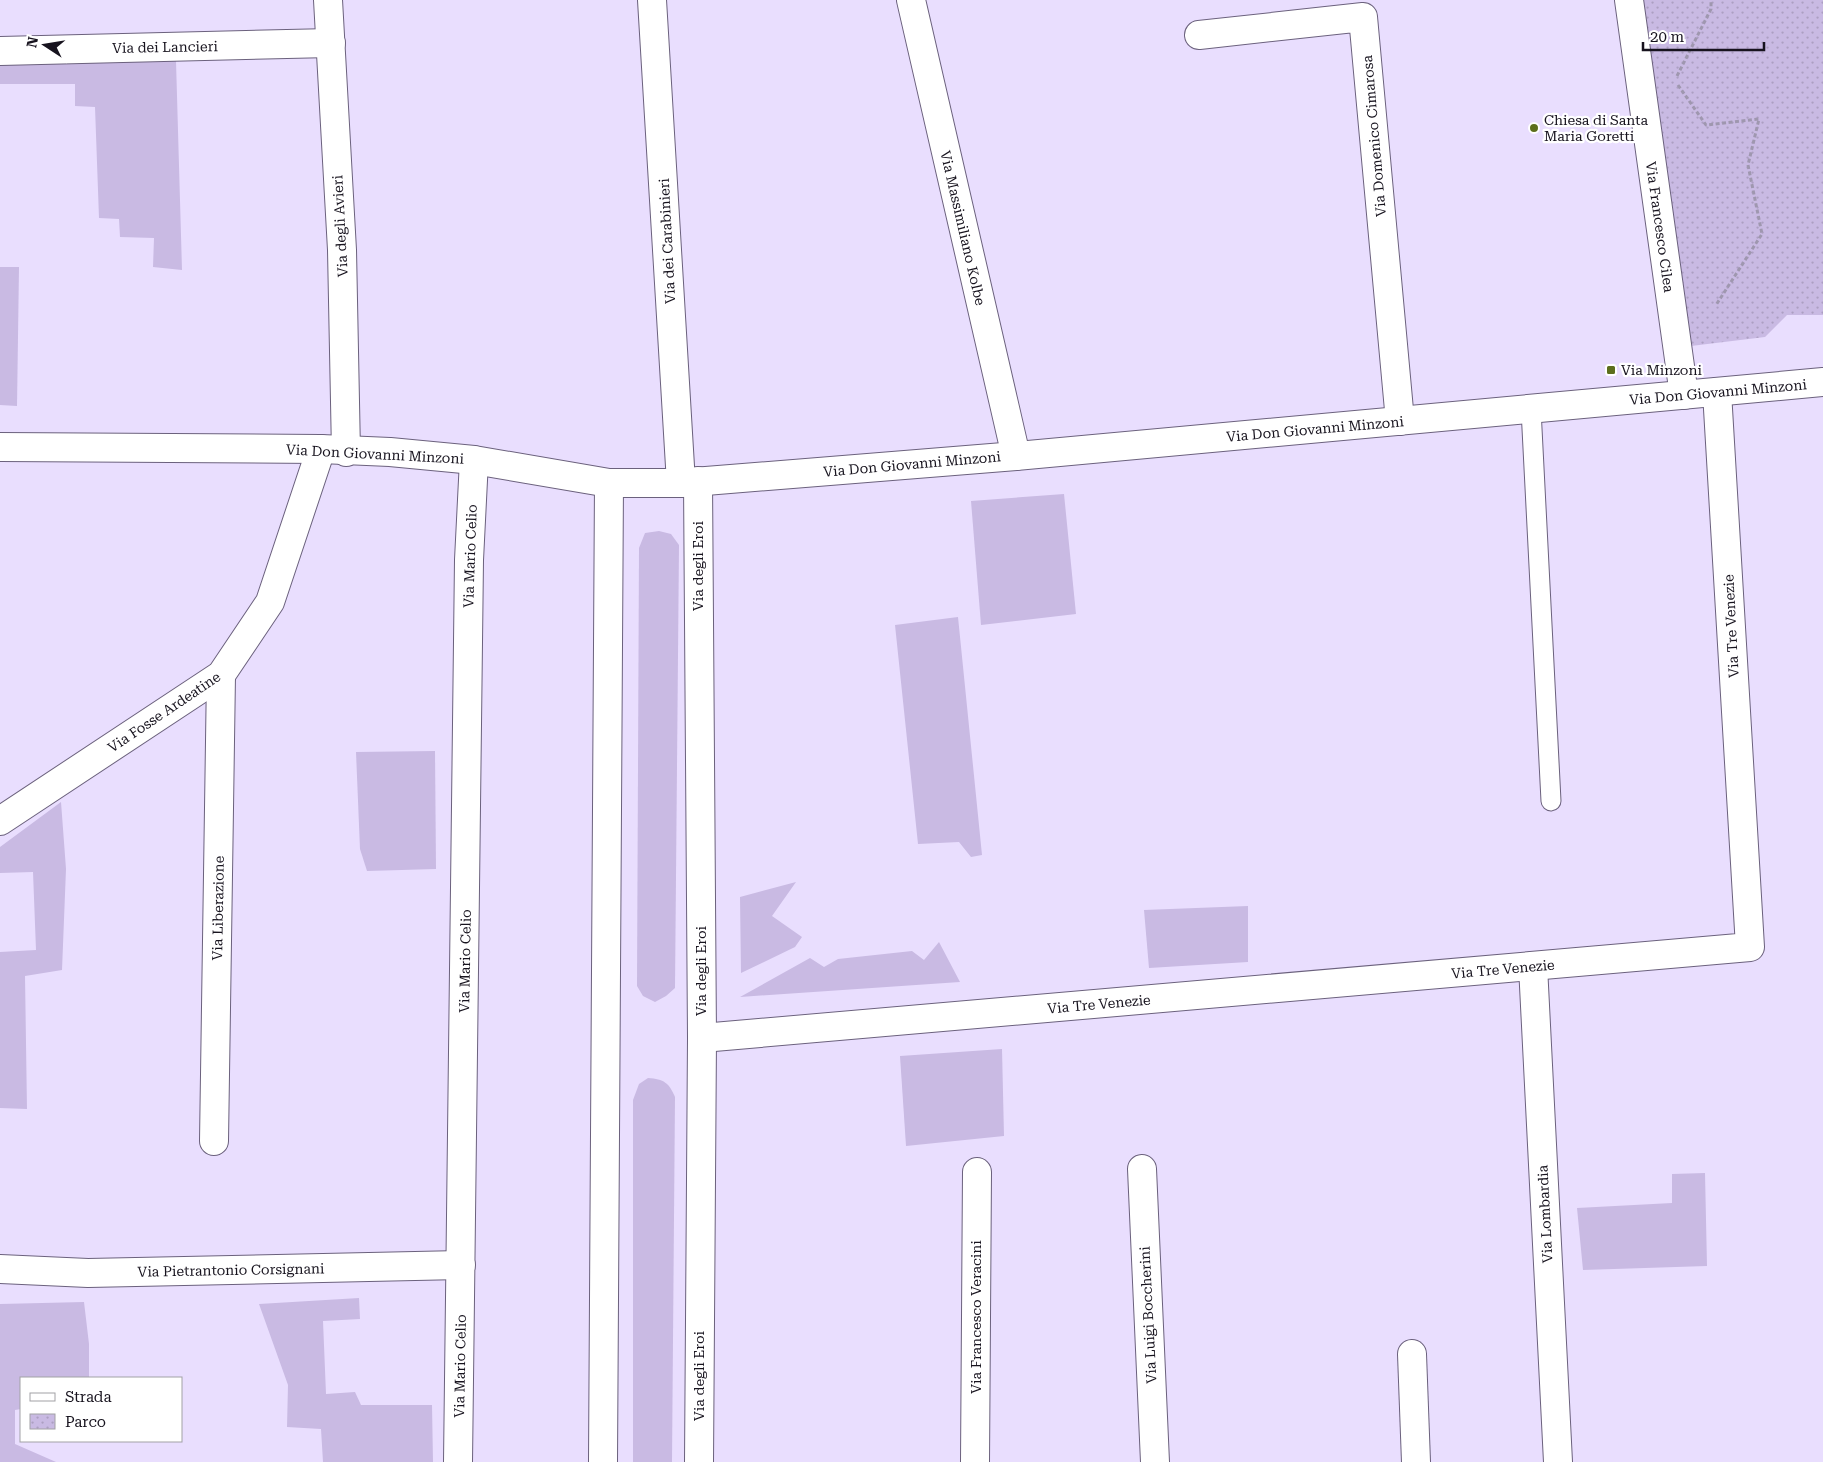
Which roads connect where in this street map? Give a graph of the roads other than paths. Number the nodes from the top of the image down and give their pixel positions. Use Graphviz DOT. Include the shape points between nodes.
graph roads {
  1 [pos="328,0"];
  2 [pos="652,0"];
  3 [pos="911,0"];
  4 [pos="1629,0"];
  5 [pos="1198,35"];
  6 [pos="331,43"];
  7 [pos="0,51"];
  8 [pos="1823,382"];
  9 [pos="1717,392"];
  10 [pos="1684,395"];
  11 [pos="1531,409"];
  12 [pos="1400,421"];
  13 [pos="0,447"];
  14 [pos="334,450"];
  15 [pos="1016,456"];
  16 [pos="474,460"];
  17 [pos="689,482"];
  18 [pos="609,483"];
  19 [pos="221,675"];
  20 [pos="1551,801"];
  21 [pos="0,822"];
  22 [pos="1533,966"];
  23 [pos="702,1038"];
  24 [pos="214,1141"];
  25 [pos="1142,1169"];
  26 [pos="977,1172"];
  27 [pos="461,1265"];
  28 [pos="0,1269"];
  29 [pos="1412,1354"];
  30 [pos="458,1462"];
  31 [pos="603,1462"];
  32 [pos="699,1462"];
  33 [pos="976,1462"];
  34 [pos="1155,1462"];
  35 [pos="1416,1462"];
  36 [pos="1558,1462"];
  1 -- 6 [label="street, Via degli Avieri"];
  2 -- 17 [label="street, Via dei Carabinieri"];
  3 -- 15 [label="street, Via Massimiliano Kolbe"];
  4 -- 10 [label="street, Via Francesco Cilea"];
  5 -- 12 [label="street, Via Domenico Cimarosa" via="1363,17"];
  6 -- 7 [label="street, Via dei Lancieri"];
  6 -- 14 [label="street, Via degli Avieri" via="342,250"];
  8 -- 9 [label="street, Via Don Giovanni Minzoni"];
  9 -- 10 [label="street, Via Don Giovanni Minzoni"];
  9 -- 22 [label="street, Via Tre Venezie" via="1750,947"];
  10 -- 11 [label="street, Via Don Giovanni Minzoni"];
  11 -- 12 [label="street, Via Don Giovanni Minzoni"];
  11 -- 20 [label="lane"];
  12 -- 15 [label="street, Via Don Giovanni Minzoni"];
  13 -- 14 [label="street, Via Don Giovanni Minzoni"];
  14 -- 16 [label="street, Via Don Giovanni Minzoni"];
  14 -- 19 [label="street, Via Fosse Ardeatine" via="270,602"];
  15 -- 17 [label="street, Via Don Giovanni Minzoni"];
  16 -- 18 [label="street, Via Don Giovanni Minzoni"];
  16 -- 27 [label="street, Via Mario Celio" via="469,560"];
  17 -- 18 [label="street, Via Don Giovanni Minzoni"];
  17 -- 23 [label="street, Via degli Eroi"];
  18 -- 31 [label="street"];
  19 -- 21 [label="street, Via Fosse Ardeatine"];
  19 -- 24 [label="street, Via Liberazione"];
  22 -- 23 [label="street, Via Tre Venezie"];
  22 -- 36 [label="street, Via Lombardia"];
  23 -- 32 [label="street, Via degli Eroi"];
  25 -- 34 [label="street, Via Luigi Boccherini"];
  26 -- 33 [label="street, Via Francesco Veracini"];
  27 -- 28 [label="street, Via Pietrantonio Corsignani" via="88,1273"];
  27 -- 30 [label="street, Via Mario Celio"];
  29 -- 35 [label="street"];
}
